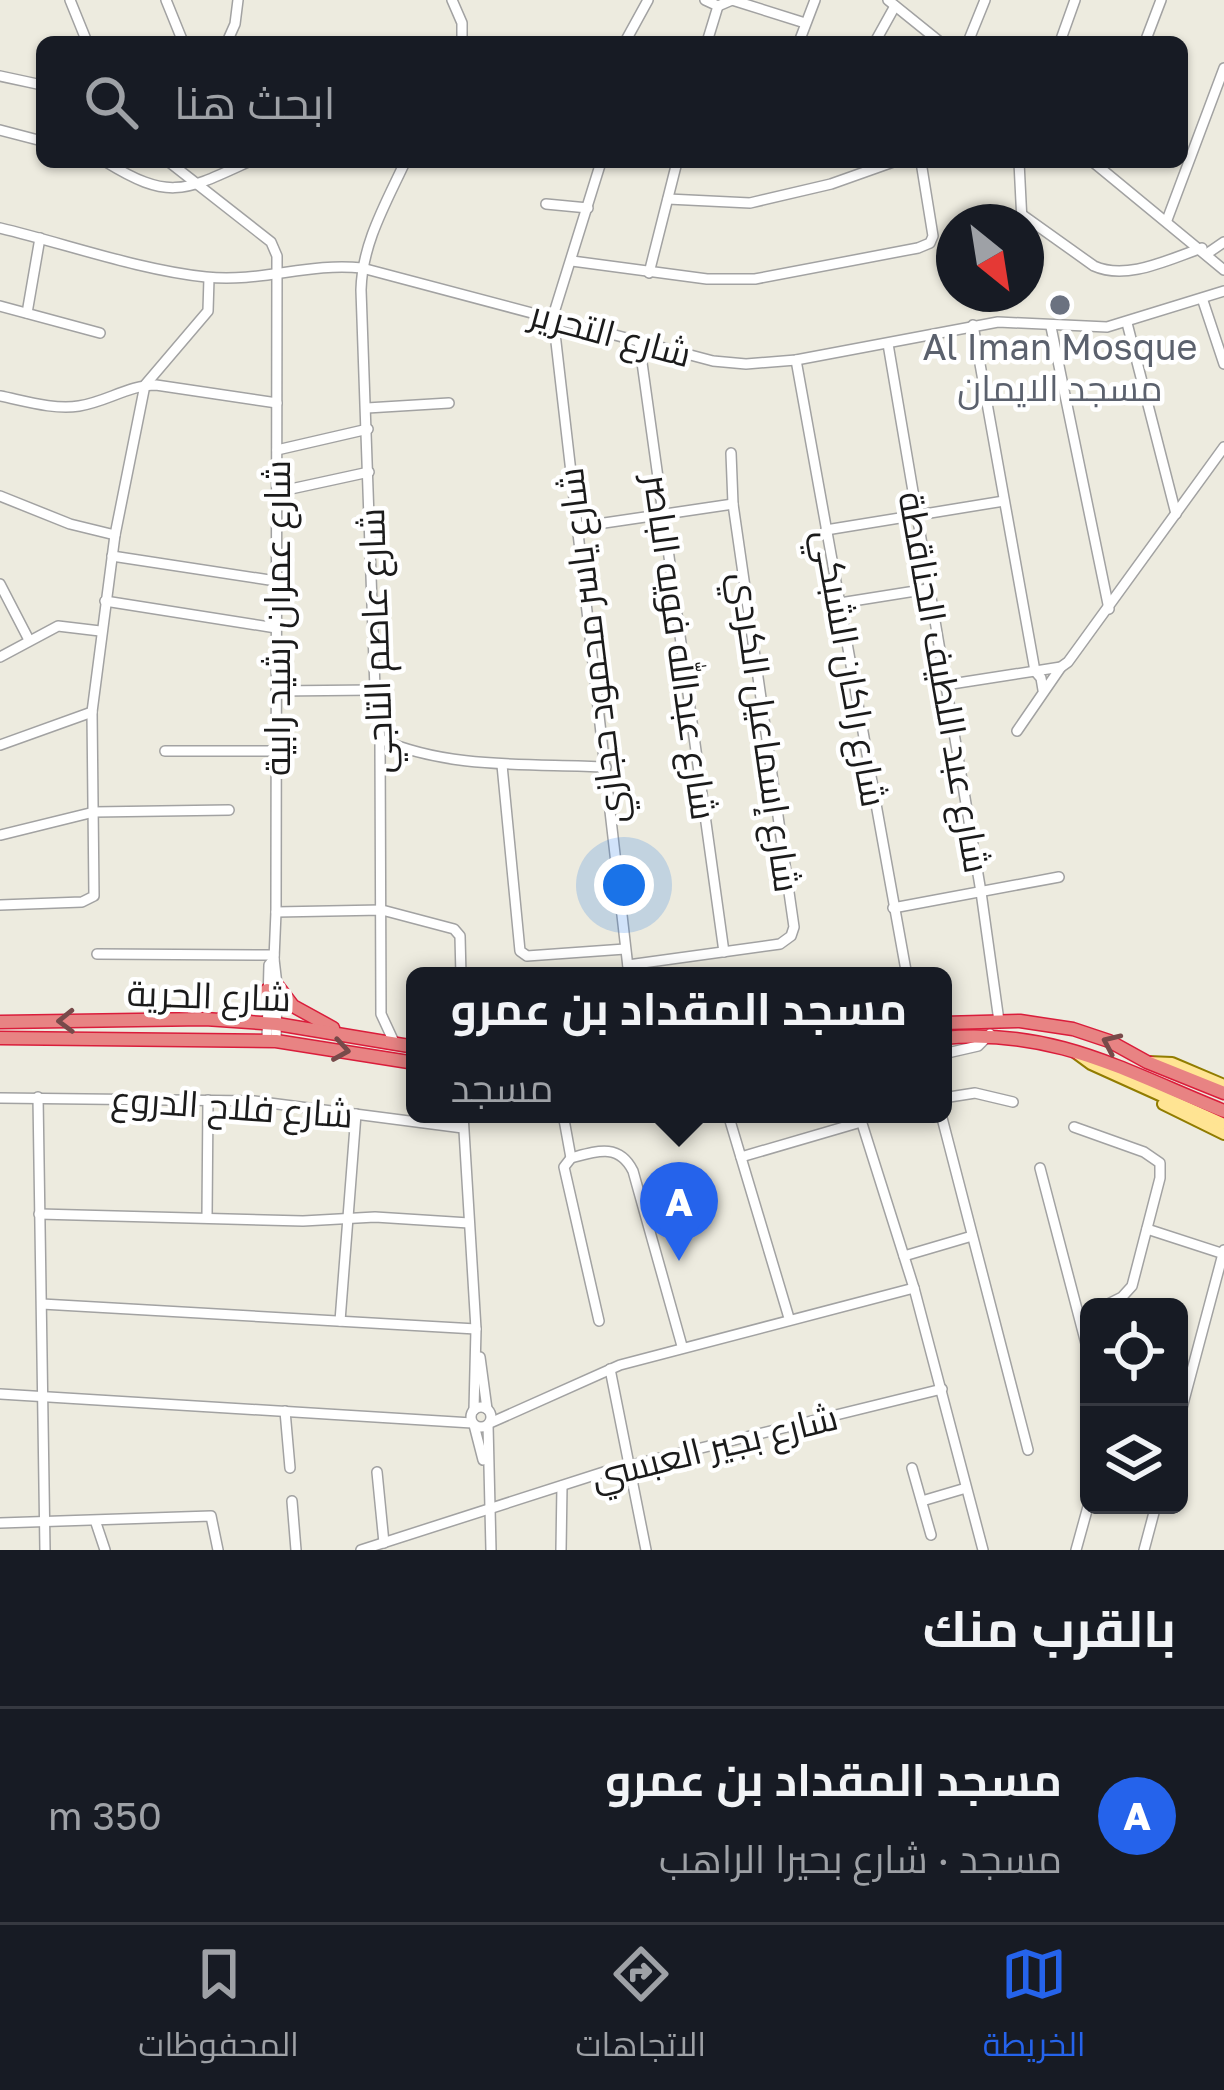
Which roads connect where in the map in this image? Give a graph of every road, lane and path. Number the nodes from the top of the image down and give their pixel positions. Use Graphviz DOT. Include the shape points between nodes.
graph roads {
  1 [pos="70,0"];
  2 [pos="166,0"];
  3 [pos="238,0"];
  4 [pos="452,0"];
  5 [pos="648,0"];
  6 [pos="705,0"];
  7 [pos="814,0"];
  8 [pos="985,0"];
  9 [pos="1075,0"];
  10 [pos="1161,0"];
  11 [pos="891,3"];
  12 [pos="718,6"];
  13 [pos="805,23"];
  14 [pos="84,36"];
  15 [pos="181,36"];
  16 [pos="230,36"];
  17 [pos="461,36"];
  18 [pos="628,36"];
  19 [pos="709,36"];
  20 [pos="802,36"];
  21 [pos="877,36"];
  22 [pos="932,36"];
  23 [pos="970,36"];
  24 [pos="1062,36"];
  25 [pos="1147,36"];
  26 [pos="1224,68"];
  27 [pos="0,76"];
  28 [pos="36,84"];
  29 [pos="0,130"];
  30 [pos="36,139"];
  31 [pos="1188,164"];
  32 [pos="116,168"];
  33 [pos="177,168"];
  34 [pos="234,168"];
  35 [pos="403,168"];
  36 [pos="599,168"];
  37 [pos="676,168"];
  38 [pos="876,168"];
  39 [pos="922,168"];
  40 [pos="1019,168"];
  41 [pos="1102,168"];
  42 [pos="1186,168"];
  43 [pos="198,184"];
  44 [pos="668,199"];
  45 [pos="546,204"];
  46 [pos="1021,204"];
  47 [pos="588,208"];
  48 [pos="1167,220"];
  49 [pos="0,228"];
  50 [pos="1044,232"];
  51 [pos="40,238"];
  52 [pos="1224,242"];
  53 [pos="1205,251"];
  54 [pos="572,262"];
  55 [pos="362,268"];
  56 [pos="1224,270"];
  57 [pos="649,273"];
  58 [pos="278,276"];
  59 [pos="209,278"];
  60 [pos="1224,291"];
  61 [pos="1203,301"];
  62 [pos="0,306"];
  63 [pos="27,313"];
  64 [pos="553,316"];
  65 [pos="1127,323"];
  66 [pos="973,326"];
  67 [pos="1051,327"];
  68 [pos="100,333"];
  69 [pos="639,341"];
  70 [pos="888,344"];
  71 [pos="796,360"];
  72 [pos="1224,364"];
  73 [pos="145,385"];
  74 [pos="0,396"];
  75 [pos="277,403"];
  76 [pos="449,403"];
  77 [pos="367,408"];
  78 [pos="368,430"];
  79 [pos="1224,446"];
  80 [pos="277,450"];
  81 [pos="731,453"];
  82 [pos="369,472"];
  83 [pos="277,492"];
  84 [pos="0,496"];
  85 [pos="1004,501"];
  86 [pos="733,504"];
  87 [pos="662,513"];
  88 [pos="916,513"];
  89 [pos="1176,514"];
  90 [pos="577,527"];
  91 [pos="826,530"];
  92 [pos="115,535"];
  93 [pos="112,556"];
  94 [pos="277,581"];
  95 [pos="0,584"];
  96 [pos="928,589"];
  97 [pos="105,601"];
  98 [pos="839,604"];
  99 [pos="1109,609"];
  100 [pos="276,628"];
  101 [pos="100,631"];
  102 [pos="29,640"];
  103 [pos="0,657"];
  104 [pos="1060,667"];
  105 [pos="1035,671"];
  106 [pos="945,685"];
  107 [pos="374,690"];
  108 [pos="1043,690"];
  109 [pos="276,692"];
  110 [pos="92,712"];
  111 [pos="1017,730"];
  112 [pos="380,739"];
  113 [pos="0,745"];
  114 [pos="165,751"];
  115 [pos="275,751"];
  116 [pos="502,765"];
  117 [pos="606,767"];
  118 [pos="229,810"];
  119 [pos="94,812"];
  120 [pos="1,835"];
  121 [pos="1059,878"];
  122 [pos="981,892"];
  123 [pos="0,905"];
  124 [pos="893,908"];
  125 [pos="382,910"];
  126 [pos="276,912"];
  127 [pos="625,949"];
  128 [pos="724,952"];
  129 [pos="98,954"];
  130 [pos="274,957"];
  131 [pos="460,967"];
  132 [pos="628,967"];
  133 [pos="644,967"];
  134 [pos="905,967"];
  135 [pos="272,987"];
  136 [pos="381,1014"];
  137 [pos="205,1019"];
  138 [pos="999,1021"];
  139 [pos="0,1022"];
  140 [pos="952,1023"];
  141 [pos="272,1024"];
  142 [pos="346,1034"];
  143 [pos="990,1034"];
  144 [pos="365,1037"];
  145 [pos="952,1037"];
  146 [pos="0,1038"];
  147 [pos="272,1041"];
  148 [pos="394,1042"];
  149 [pos="406,1044"];
  150 [pos="1074,1050"];
  151 [pos="952,1052"];
  152 [pos="406,1062"];
  153 [pos="1141,1088"];
  154 [pos="1224,1089"];
  155 [pos="38,1097"];
  156 [pos="952,1097"];
  157 [pos="0,1098"];
  158 [pos="208,1100"];
  159 [pos="1013,1102"];
  160 [pos="1224,1112"];
  161 [pos="356,1114"];
  162 [pos="406,1121"];
  163 [pos="420,1123"];
  164 [pos="463,1123"];
  165 [pos="565,1123"];
  166 [pos="731,1123"];
  167 [pos="844,1123"];
  168 [pos="862,1123"];
  169 [pos="943,1123"];
  170 [pos="1224,1124"];
  171 [pos="1074,1127"];
  172 [pos="463,1129"];
  173 [pos="1224,1134"];
  174 [pos="741,1156"];
  175 [pos="571,1158"];
  176 [pos="1040,1168"];
  177 [pos="39,1214"];
  178 [pos="207,1216"];
  179 [pos="349,1220"];
  180 [pos="469,1223"];
  181 [pos="1148,1229"];
  182 [pos="972,1235"];
  183 [pos="1224,1252"];
  184 [pos="904,1256"];
  185 [pos="914,1288"];
  186 [pos="1120,1298"];
  187 [pos="1080,1300"];
  188 [pos="42,1304"];
  189 [pos="789,1318"];
  190 [pos="340,1321"];
  191 [pos="599,1321"];
  192 [pos="476,1329"];
  193 [pos="476,1346"];
  194 [pos="682,1346"];
  195 [pos="610,1369"];
  196 [pos="942,1389"];
  197 [pos="0,1394"];
  198 [pos="40,1396"];
  199 [pos="1182,1406"];
  200 [pos="285,1411"];
  201 [pos="473,1417"];
  202 [pos="488,1417"];
  203 [pos="1028,1450"];
  204 [pos="630,1466"];
  205 [pos="290,1468"];
  206 [pos="912,1468"];
  207 [pos="377,1472"];
  208 [pos="486,1472"];
  209 [pos="562,1486"];
  210 [pos="966,1488"];
  211 [pos="292,1501"];
  212 [pos="922,1502"];
  213 [pos="487,1508"];
  214 [pos="1086,1514"];
  215 [pos="1154,1514"];
  216 [pos="44,1522"];
  217 [pos="96,1522"];
  218 [pos="0,1523"];
  219 [pos="931,1535"];
  220 [pos="384,1543"];
  221 [pos="45,1550"];
  222 [pos="105,1550"];
  223 [pos="218,1550"];
  224 [pos="296,1550"];
  225 [pos="361,1550"];
  226 [pos="490,1550"];
  227 [pos="561,1550"];
  228 [pos="646,1550"];
  229 [pos="983,1550"];
  230 [pos="1076,1550"];
  231 [pos="1144,1550"];
  1 -- 14 [label="street"];
  2 -- 15 [label="street"];
  3 -- 16 [label="street"];
  4 -- 17 [label="street"];
  5 -- 18 [label="street"];
  6 -- 12 [label="street"];
  7 -- 13 [label="street"];
  8 -- 23 [label="street"];
  9 -- 24 [label="street"];
  10 -- 25 [label="street"];
  11 -- 21 [label="street"];
  11 -- 22 [label="street"];
  12 -- 13 [label="street" via="732,1"];
  12 -- 19 [label="street"];
  13 -- 20 [label="street"];
  26 -- 31 [label="street"];
  27 -- 28 [label="street"];
  29 -- 30 [label="street"];
  32 -- 43 [label="street" via="146,185"];
  33 -- 43 [label="street"];
  34 -- 43 [label="street"];
  35 -- 55 [label="street"];
  36 -- 47 [label="street"];
  37 -- 44 [label="street"];
  38 -- 44 [label="street" via="750,203"];
  39 -- 57 [label="street" via="933,236 919,248 755,279"];
  40 -- 46 [label="street"];
  41 -- 48 [label="street"];
  42 -- 48 [label="street"];
  43 -- 58 [label="street" via="271,242"];
  44 -- 57 [label="street"];
  45 -- 47 [label="street"];
  47 -- 54 [label="street"];
  48 -- 53 [label="street"];
  49 -- 51 [label="street, شارع التحرير"];
  50 -- 53 [label="street" via="1108,271"];
  51 -- 59 [label="street, شارع التحرير"];
  51 -- 63 [label="street"];
  52 -- 53 [label="street"];
  53 -- 56 [label="street"];
  54 -- 57 [label="street"];
  54 -- 64 [label="street"];
  55 -- 58 [label="street, شارع التحرير" via="313,266"];
  55 -- 64 [label="street, شارع التحرير"];
  55 -- 77 [label="street, شارع عاصم التاجي"];
  58 -- 59 [label="street, شارع التحرير"];
  58 -- 75 [label="street, شارع عمران رشيد رابية"];
  59 -- 73 [label="street" via="208,311"];
  60 -- 61 [label="street, شارع التحرير"];
  61 -- 65 [label="street, شارع التحرير"];
  61 -- 72 [label="street"];
  62 -- 63 [label="street"];
  63 -- 68 [label="street"];
  64 -- 69 [label="street, شارع التحرير"];
  64 -- 90 [label="street, شارع ياسر محمود حجازي"];
  65 -- 67 [label="street, شارع التحرير"];
  65 -- 89 [label="street"];
  66 -- 67 [label="street, شارع التحرير"];
  66 -- 70 [label="street, شارع التحرير"];
  66 -- 85 [label="street"];
  67 -- 99 [label="street"];
  69 -- 71 [label="street, شارع التحرير" via="713,361"];
  69 -- 87 [label="street, شارع عبدالله فويه الباصر"];
  70 -- 71 [label="street, شارع التحرير"];
  70 -- 88 [label="street, شارع عبد اللطيف الحناقطة"];
  71 -- 91 [label="street, شارع راكان الشبكي"];
  73 -- 74 [label="street" via="81,406"];
  73 -- 75 [label="street"];
  73 -- 92 [label="street"];
  75 -- 80 [label="street, شارع عمران رشيد رابية"];
  76 -- 77 [label="street"];
  77 -- 78 [label="street, شارع عاصم التاجي"];
  78 -- 80 [label="street"];
  78 -- 82 [label="street, شارع عاصم التاجي"];
  79 -- 89 [label="street"];
  80 -- 83 [label="street, شارع عمران رشيد رابية"];
  81 -- 86 [label="street, شارع إسماعيل الكردي"];
  82 -- 83 [label="street"];
  82 -- 107 [label="street, شارع عاصم التاجي"];
  83 -- 94 [label="street, شارع عمران رشيد رابية"];
  84 -- 92 [label="street"];
  85 -- 88 [label="street"];
  85 -- 105 [label="street"];
  86 -- 87 [label="street"];
  86 -- 128 [label="street, شارع إسماعيل الكردي" via="794,927 779,944"];
  87 -- 90 [label="street"];
  87 -- 128 [label="street, شارع عبدالله فويه الباصر"];
  88 -- 91 [label="street"];
  88 -- 96 [label="street, شارع عبد اللطيف الحناقطة"];
  89 -- 99 [label="street"];
  90 -- 117 [label="street, شارع ياسر محمود حجازي"];
  91 -- 98 [label="street, شارع راكان الشبكي"];
  92 -- 93 [label="street"];
  93 -- 94 [label="street"];
  93 -- 97 [label="street"];
  94 -- 100 [label="street, شارع عمران رشيد رابية"];
  95 -- 102 [label="street"];
  96 -- 98 [label="street"];
  96 -- 106 [label="street, شارع عبد اللطيف الحناقطة"];
  97 -- 100 [label="street"];
  97 -- 101 [label="street"];
  98 -- 124 [label="street, شارع راكان الشبكي"];
  99 -- 104 [label="street"];
  100 -- 109 [label="street, شارع عمران رشيد رابية"];
  101 -- 102 [label="street" via="63,625"];
  101 -- 110 [label="street"];
  102 -- 103 [label="street"];
  104 -- 105 [label="street"];
  104 -- 108 [label="street"];
  105 -- 106 [label="street"];
  105 -- 108 [label="street"];
  106 -- 122 [label="street, شارع عبد اللطيف الحناقطة"];
  107 -- 109 [label="street"];
  107 -- 112 [label="street, شارع عاصم التاجي"];
  108 -- 111 [label="street"];
  109 -- 115 [label="street, شارع عمران رشيد رابية"];
  110 -- 113 [label="street"];
  110 -- 119 [label="street"];
  112 -- 116 [label="street" via="430,756"];
  112 -- 125 [label="street, شارع عاصم التاجي"];
  114 -- 115 [label="street"];
  115 -- 126 [label="street, شارع عمران رشيد رابية"];
  116 -- 117 [label="street"];
  116 -- 127 [label="street" via="520,951"];
  117 -- 127 [label="street, شارع ياسر محمود حجازي"];
  118 -- 119 [label="street"];
  119 -- 120 [label="street"];
  119 -- 123 [label="street" via="90,900"];
  121 -- 122 [label="street"];
  122 -- 124 [label="street"];
  122 -- 138 [label="street, شارع عبد اللطيف الحناقطة"];
  124 -- 134 [label="street, شارع راكان الشبكي"];
  125 -- 126 [label="street"];
  125 -- 131 [label="street" via="458,932"];
  125 -- 136 [label="street, شارع عاصم التاجي"];
  126 -- 130 [label="street, شارع عمران رشيد رابية"];
  127 -- 132 [label="street, شارع ياسر محمود حجازي"];
  128 -- 133 [label="street, شارع إسماعيل الكردي"];
  129 -- 130 [label="street"];
  130 -- 135 [label="street, شارع عمران رشيد رابية"];
  135 -- 137 [label="highway" via="245,1011"];
  135 -- 141 [label="street, شارع عمران رشيد رابية"];
  135 -- 142 [label="highway"];
  136 -- 144 [label="street"];
  136 -- 148 [label="street, شارع عاصم التاجي"];
  137 -- 139 [label="highway, شارع الحرية, one-way"];
  137 -- 141 [label="highway, شارع الحرية"];
  138 -- 140 [label="highway"];
  154 -- 138 [label="highway, one-way" via="1081,1031"];
  141 -- 142 [label="highway, شارع الحرية"];
  141 -- 147 [label="street, شارع عمران رشيد رابية"];
  142 -- 144 [label="highway, شارع الحرية"];
  143 -- 145 [label="highway"];
  143 -- 150 [label="highway"];
  143 -- 151 [label="street"];
  144 -- 148 [label="highway, شارع الحرية"];
  146 -- 147 [label="highway, شارع الحرية"];
  147 -- 152 [label="highway, شارع الحرية, one-way"];
  148 -- 149 [label="highway, شارع الحرية"];
  150 -- 153 [label="main road"];
  150 -- 160 [label="highway"];
  153 -- 170 [label="main road"];
  153 -- 173 [label="main road"];
  155 -- 157 [label="street, شارع فلاح الدروع"];
  155 -- 158 [label="street, شارع فلاح الدروع"];
  155 -- 177 [label="street"];
  156 -- 159 [label="street"];
  158 -- 161 [label="street, شارع فلاح الدروع"];
  158 -- 178 [label="street"];
  161 -- 162 [label="street, شارع فلاح الدروع"];
  161 -- 179 [label="street"];
  163 -- 172 [label="street, شارع فلاح الدروع"];
  164 -- 172 [label="street"];
  165 -- 175 [label="street"];
  166 -- 174 [label="street"];
  167 -- 174 [label="street"];
  168 -- 184 [label="street"];
  169 -- 182 [label="street"];
  171 -- 181 [label="street" via="1157,1159"];
  172 -- 180 [label="street"];
  174 -- 189 [label="street"];
  175 -- 191 [label="street" via="564,1172"];
  175 -- 194 [label="street" via="614,1151 626,1157"];
  176 -- 187 [label="street"];
  177 -- 178 [label="street"];
  177 -- 188 [label="street"];
  178 -- 179 [label="street"];
  179 -- 180 [label="street"];
  179 -- 190 [label="street"];
  180 -- 192 [label="street"];
  181 -- 183 [label="street"];
  181 -- 186 [label="street" via="1132,1286"];
  182 -- 184 [label="street"];
  182 -- 203 [label="street"];
  183 -- 199 [label="street"];
  184 -- 185 [label="street"];
  185 -- 189 [label="street"];
  185 -- 196 [label="street"];
  188 -- 190 [label="street"];
  188 -- 198 [label="street"];
  189 -- 194 [label="street"];
  190 -- 192 [label="street"];
  192 -- 193 [label="street"];
  193 -- 201 [label="street"];
  193 -- 202 [label="street"];
  194 -- 195 [label="street"];
  195 -- 202 [label="street"];
  195 -- 204 [label="street"];
  196 -- 204 [label="street, شارع بجير العبسي"];
  196 -- 210 [label="street"];
  197 -- 198 [label="street"];
  198 -- 200 [label="street"];
  198 -- 216 [label="street"];
  200 -- 201 [label="street"];
  200 -- 205 [label="street"];
  201 -- 202 [label="street"];
  201 -- 202 [label="street"];
  201 -- 208 [label="street"];
  202 -- 208 [label="street"];
  204 -- 209 [label="street, شارع بجير العبسي"];
  204 -- 228 [label="street"];
  206 -- 212 [label="street"];
  207 -- 220 [label="street"];
  208 -- 213 [label="street"];
  209 -- 213 [label="street, شارع بجير العبسي"];
  209 -- 227 [label="street"];
  210 -- 212 [label="street"];
  210 -- 229 [label="street"];
  211 -- 224 [label="street"];
  212 -- 219 [label="street"];
  213 -- 220 [label="street, شارع بجير العبسي"];
  213 -- 226 [label="street"];
  214 -- 230 [label="street"];
  215 -- 231 [label="street"];
  216 -- 217 [label="street"];
  216 -- 218 [label="street"];
  216 -- 221 [label="street"];
  217 -- 222 [label="street"];
  217 -- 223 [label="street" via="211,1516"];
  220 -- 225 [label="street, شارع بجير العبسي"];
}
